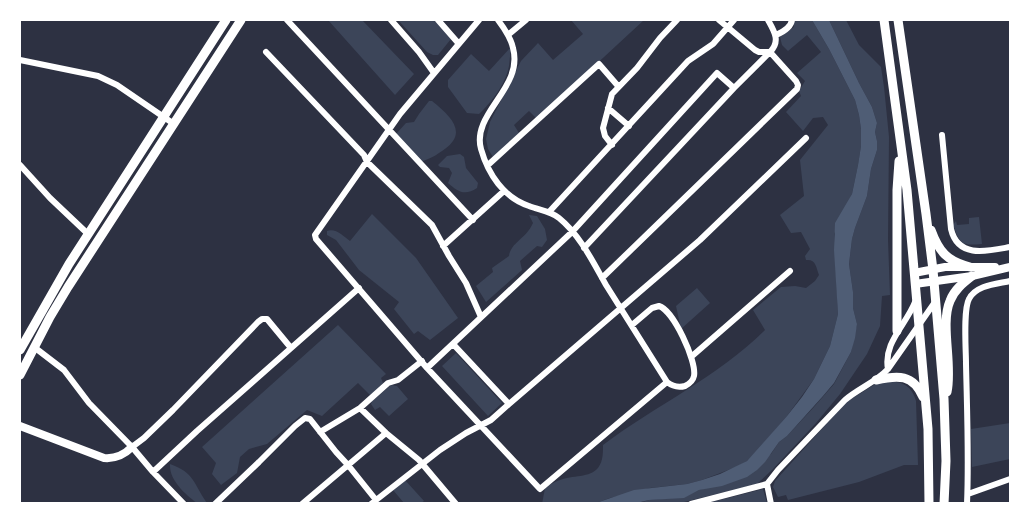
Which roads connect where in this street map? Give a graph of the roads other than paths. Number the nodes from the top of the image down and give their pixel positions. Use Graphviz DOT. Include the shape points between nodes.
graph roads {
  1 [pos="226,20"];
  2 [pos="241,20"];
  3 [pos="287,20"];
  4 [pos="391,20"];
  5 [pos="438,20"];
  6 [pos="479,20"];
  7 [pos="498,20"];
  8 [pos="526,20"];
  9 [pos="678,20"];
  10 [pos="718,20"];
  11 [pos="734,20"];
  12 [pos="768,20"];
  13 [pos="792,20"];
  14 [pos="884,20"];
  15 [pos="898,20"];
  16 [pos="728,27"];
  17 [pos="508,35"];
  18 [pos="776,35"];
  19 [pos="459,44"];
  20 [pos="266,52"];
  21 [pos="770,52"];
  22 [pos="20,60"];
  23 [pos="434,73"];
  24 [pos="618,86"];
  25 [pos="734,88"];
  26 [pos="608,108"];
  27 [pos="163,117"];
  28 [pos="174,124"];
  29 [pos="629,126"];
  30 [pos="389,130"];
  31 [pos="942,135"];
  32 [pos="806,138"];
  33 [pos="900,143"];
  34 [pos="612,145"];
  35 [pos="367,162"];
  36 [pos="20,165"];
  37 [pos="488,165"];
  38 [pos="504,191"];
  39 [pos="549,212"];
  40 [pos="926,214"];
  41 [pos="473,220"];
  42 [pos="572,232"];
  43 [pos="88,234"];
  44 [pos="443,246"];
  45 [pos="1011,247"];
  46 [pos="584,248"];
  47 [pos="1008,267"];
  48 [pos="933,270"];
  49 [pos="790,271"];
  50 [pos="971,271"];
  51 [pos="914,273"];
  52 [pos="602,278"];
  53 [pos="934,281"];
  54 [pos="1011,281"];
  55 [pos="915,284"];
  56 [pos="359,288"];
  57 [pos="917,298"];
  58 [pos="935,302"];
  59 [pos="621,308"];
  60 [pos="481,317"];
  61 [pos="632,325"];
  62 [pos="918,326"];
  63 [pos="897,331"];
  64 [pos="453,344"];
  65 [pos="34,348"];
  66 [pos="291,348"];
  67 [pos="20,350"];
  68 [pos="691,357"];
  69 [pos="422,361"];
  70 [pos="427,368"];
  71 [pos="888,369"];
  72 [pos="20,375"];
  73 [pos="876,380"];
  74 [pos="667,382"];
  75 [pos="944,399"];
  76 [pos="509,404"];
  77 [pos="926,404"];
  78 [pos="360,408"];
  79 [pos="480,425"];
  80 [pos="20,426"];
  81 [pos="320,432"];
  82 [pos="386,433"];
  83 [pos="132,447"];
  84 [pos="422,464"];
  85 [pos="348,465"];
  86 [pos="153,472"];
  87 [pos="1011,479"];
  88 [pos="767,484"];
  89 [pos="968,494"];
  90 [pos="374,502"];
  91 [pos="184,504"];
  92 [pos="214,504"];
  93 [pos="302,504"];
  94 [pos="456,504"];
  95 [pos="691,504"];
  96 [pos="771,504"];
  97 [pos="929,504"];
  98 [pos="944,504"];
  99 [pos="967,504"];
  1 -- 27 [label="main road"];
  2 -- 28 [label="main road"];
  3 -- 30 [label="street"];
  4 -- 23 [label="street"];
  5 -- 19 [label="street"];
  6 -- 19 [label="street"];
  7 -- 17 [label="street"];
  8 -- 17 [label="street"];
  9 -- 24 [label="street"];
  10 -- 16 [label="street"];
  11 -- 16 [label="street"];
  12 -- 18 [label="street"];
  13 -- 18 [label="street"];
  14 -- 33 [label="main road"];
  15 -- 40 [label="main road"];
  16 -- 21 [label="street" via="755,50"];
  16 -- 29 [label="street" via="713,44 688,61"];
  17 -- 37 [label="street" via="514,53 513,71 480,135"];
  18 -- 21 [label="street" via="776,45"];
  19 -- 23 [label="street"];
  20 -- 35 [label="street"];
  21 -- 25 [label="street"];
  21 -- 52 [label="street" via="798,85 791,95"];
  22 -- 27 [label="street" via="98,76"];
  23 -- 30 [label="street"];
  24 -- 26 [label="street"];
  24 -- 37 [label="street" via="599,64"];
  25 -- 42 [label="street" via="717,73"];
  25 -- 46 [label="street"];
  26 -- 29 [label="street"];
  26 -- 34 [label="street" via="603,133"];
  27 -- 28 [label="street"];
  27 -- 43 [label="main road"];
  28 -- 65 [label="main road" via="68,287"];
  29 -- 34 [label="street"];
  30 -- 35 [label="street"];
  30 -- 41 [label="street"];
  31 -- 45 [label="street" via="954,239 979,252"];
  32 -- 59 [label="street" via="700,240"];
  33 -- 51 [label="main road"];
  33 -- 63 [label="main road"];
  34 -- 39 [label="street"];
  35 -- 44 [label="street" via="432,225"];
  35 -- 56 [label="street" via="315,234"];
  36 -- 43 [label="street"];
  37 -- 38 [label="street"];
  38 -- 39 [label="street" via="513,199"];
  38 -- 41 [label="street"];
  39 -- 42 [label="street"];
  40 -- 48 [label="main road"];
  40 -- 50 [label="main road" via="940,250"];
  41 -- 44 [label="street"];
  42 -- 46 [label="street"];
  42 -- 60 [label="street"];
  43 -- 67 [label="main road"];
  44 -- 60 [label="street"];
  46 -- 52 [label="street"];
  47 -- 50 [label="street"];
  48 -- 50 [label="street" via="945,267"];
  48 -- 51 [label="street"];
  48 -- 53 [label="main road"];
  49 -- 68 [label="street"];
  50 -- 53 [label="street"];
  50 -- 75 [label="main road" via="948,307 949,380"];
  51 -- 55 [label="main road"];
  52 -- 59 [label="street"];
  53 -- 55 [label="street"];
  53 -- 58 [label="main road"];
  54 -- 89 [label="street" via="982,288 968,301"];
  55 -- 57 [label="main road"];
  56 -- 66 [label="street"];
  56 -- 69 [label="street"];
  57 -- 62 [label="main road"];
  57 -- 63 [label="street"];
  58 -- 62 [label="street"];
  58 -- 75 [label="main road"];
  59 -- 61 [label="street"];
  59 -- 76 [label="street"];
  60 -- 64 [label="street"];
  61 -- 68 [label="street" via="652,308 662,306 678,327"];
  61 -- 74 [label="street"];
  62 -- 71 [label="street"];
  62 -- 77 [label="main road"];
  63 -- 71 [label="street" via="887,356"];
  64 -- 70 [label="street"];
  64 -- 76 [label="street"];
  65 -- 72 [label="main road"];
  65 -- 83 [label="street" via="64,370"];
  66 -- 83 [label="street" via="267,319 262,319"];
  66 -- 86 [label="street"];
  68 -- 74 [label="street" via="692,381 678,387"];
  69 -- 70 [label="street"];
  69 -- 78 [label="street" via="388,383"];
  70 -- 79 [label="street"];
  71 -- 73 [label="street"];
  73 -- 77 [label="main road" via="909,379"];
  73 -- 88 [label="street" via="841,403"];
  74 -- 79 [label="street" via="540,489"];
  75 -- 98 [label="main road"];
  76 -- 79 [label="street"];
  77 -- 97 [label="main road"];
  78 -- 81 [label="street"];
  78 -- 82 [label="street"];
  79 -- 84 [label="street"];
  80 -- 83 [label="street" via="107,459"];
  81 -- 85 [label="street"];
  81 -- 92 [label="street" via="305,418"];
  82 -- 84 [label="street"];
  82 -- 85 [label="street"];
  83 -- 86 [label="street"];
  84 -- 90 [label="street"];
  84 -- 94 [label="street"];
  85 -- 90 [label="street"];
  85 -- 93 [label="street"];
  86 -- 91 [label="street"];
  87 -- 89 [label="street"];
  88 -- 95 [label="street"];
  88 -- 96 [label="street"];
  89 -- 99 [label="street"];
}
